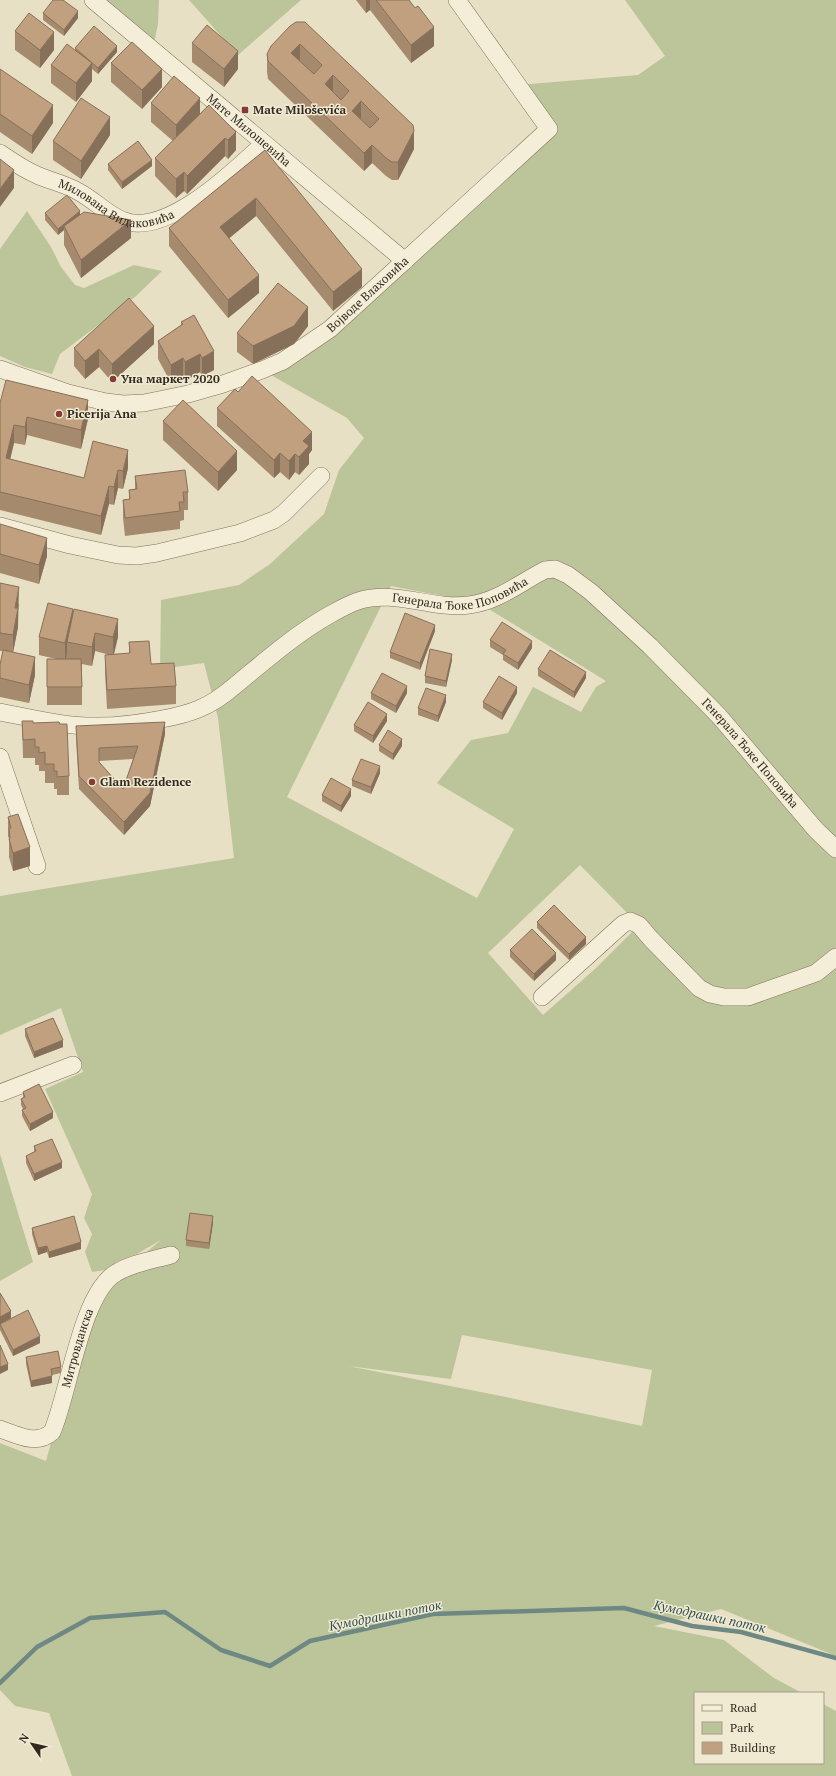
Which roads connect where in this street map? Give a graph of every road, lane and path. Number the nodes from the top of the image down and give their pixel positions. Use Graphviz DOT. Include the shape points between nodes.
graph roads {
  1 [pos="92,0"];
  2 [pos="457,0"];
  3 [pos="263,144"];
  4 [pos="0,153"];
  5 [pos="405,261"];
  6 [pos="0,369"];
  7 [pos="321,476"];
  8 [pos="0,526"];
  9 [pos="0,712"];
  10 [pos="0,758"];
  11 [pos="836,849"];
  12 [pos="37,866"];
  13 [pos="836,957"];
  14 [pos="542,997"];
  15 [pos="73,1065"];
  16 [pos="0,1093"];
  17 [pos="171,1255"];
  18 [pos="0,1429"];
  1 -- 3 [label="street, Мате Милошевића"];
  2 -- 5 [label="street, Војводе Влаховића" via="549,129"];
  3 -- 4 [label="street, Милована Видаковића" via="197,200 171,215 143,223 122,220 78,192 37,175"];
  3 -- 5 [label="street, Мате Милошевића"];
  5 -- 6 [label="street, Војводе Влаховића" via="330,329 303,348 283,361 209,389 144,403 123,404 68,393"];
  7 -- 8 [label="street" via="274,520 240,533 137,556 118,555 70,545"];
  9 -- 11 [label="street, Генерала Ђоке Поповића" via="66,724 98,726 141,723 184,715 217,700 287,642 357,601 383,596 435,604 469,605 493,599 545,570 554,569 568,575 591,592 666,662 719,716 816,830"];
  10 -- 12 [label="street"];
  13 -- 14 [label="street" via="816,973 748,997 724,997 710,994 700,988 639,925 630,921 623,924"];
  15 -- 16 [label="street"];
  17 -- 18 [label="street, Митровданска" via="122,1270 111,1276 101,1289 85,1320 52,1432 42,1439 35,1440"];
}
